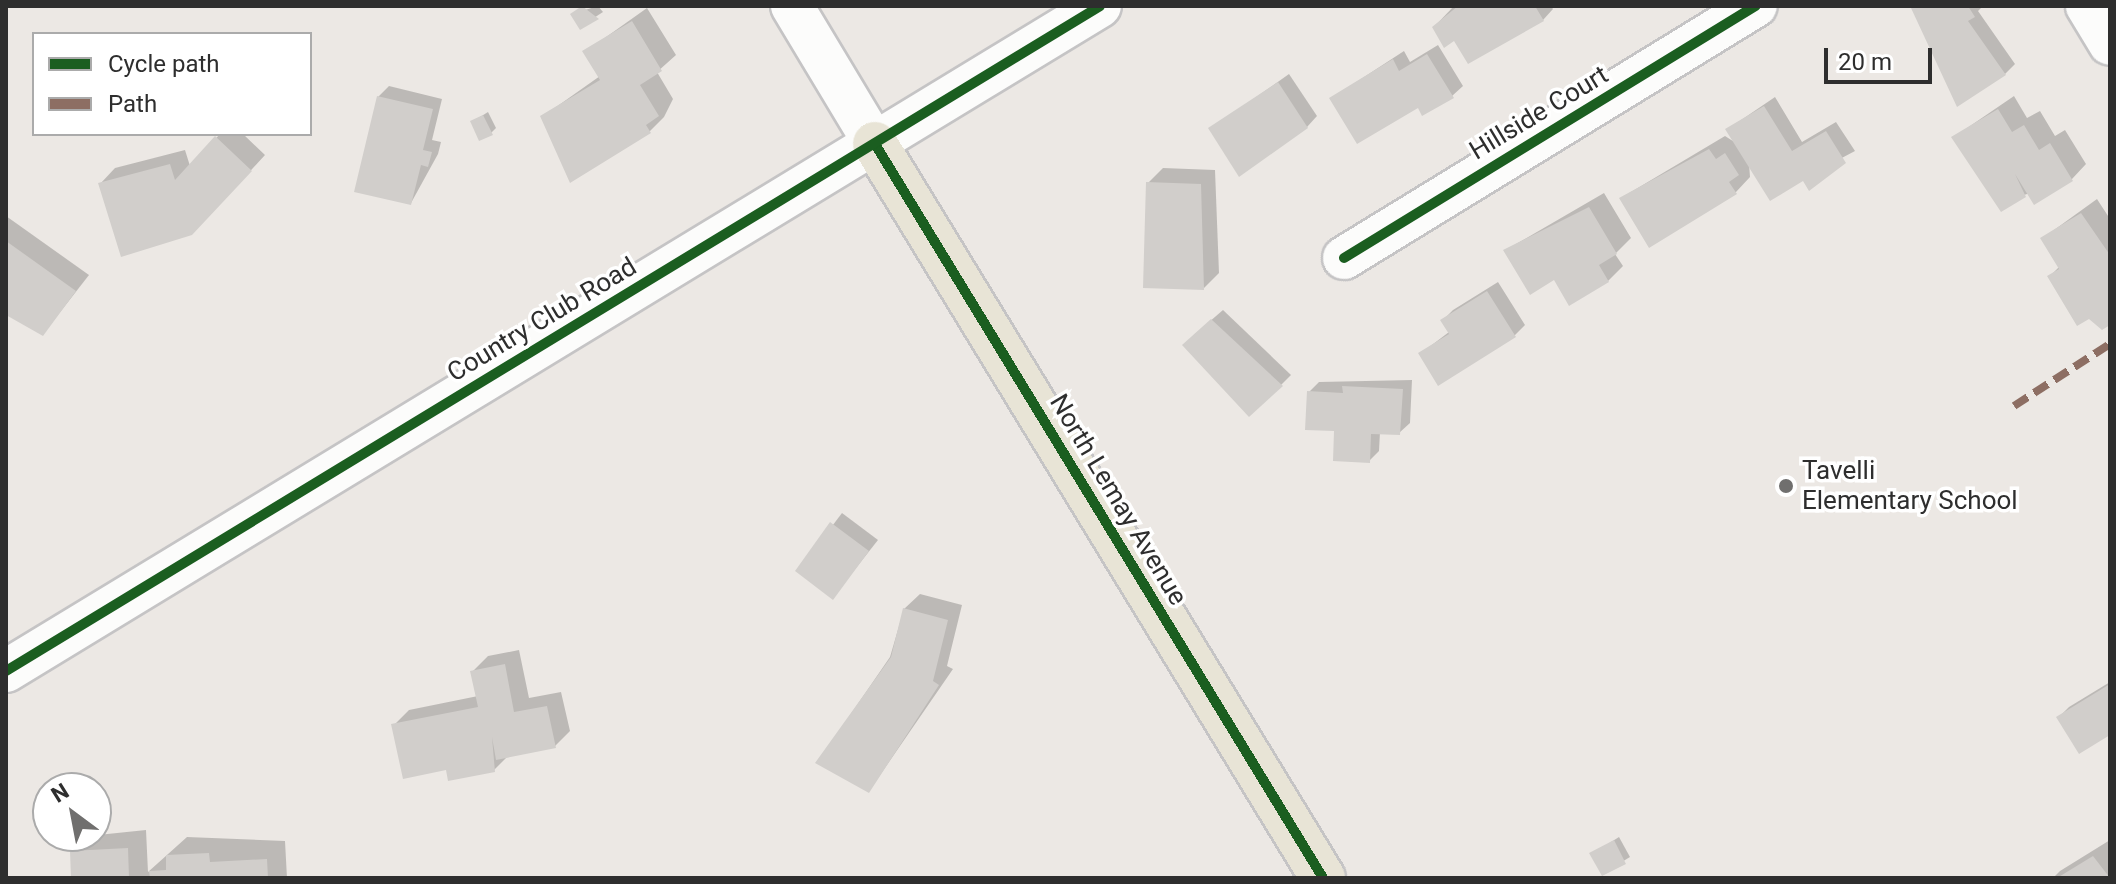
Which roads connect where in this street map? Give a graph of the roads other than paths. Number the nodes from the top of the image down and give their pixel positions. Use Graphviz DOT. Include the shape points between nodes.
graph roads {
  1 [pos="792,6"];
  2 [pos="1100,6"];
  3 [pos="1756,6"];
  4 [pos="2087,6"];
  5 [pos="2110,44"];
  6 [pos="875,144"];
  7 [pos="1344,258"];
  8 [pos="6,671"];
  9 [pos="1323,878"];
  1 -- 6 [label="street"];
  2 -- 6 [label="street, Country Club Road"];
  3 -- 7 [label="street, Hillside Court"];
  4 -- 5 [label="street"];
  6 -- 8 [label="street, Country Club Road"];
  6 -- 9 [label="main road, North Lemay Avenue"];
}
